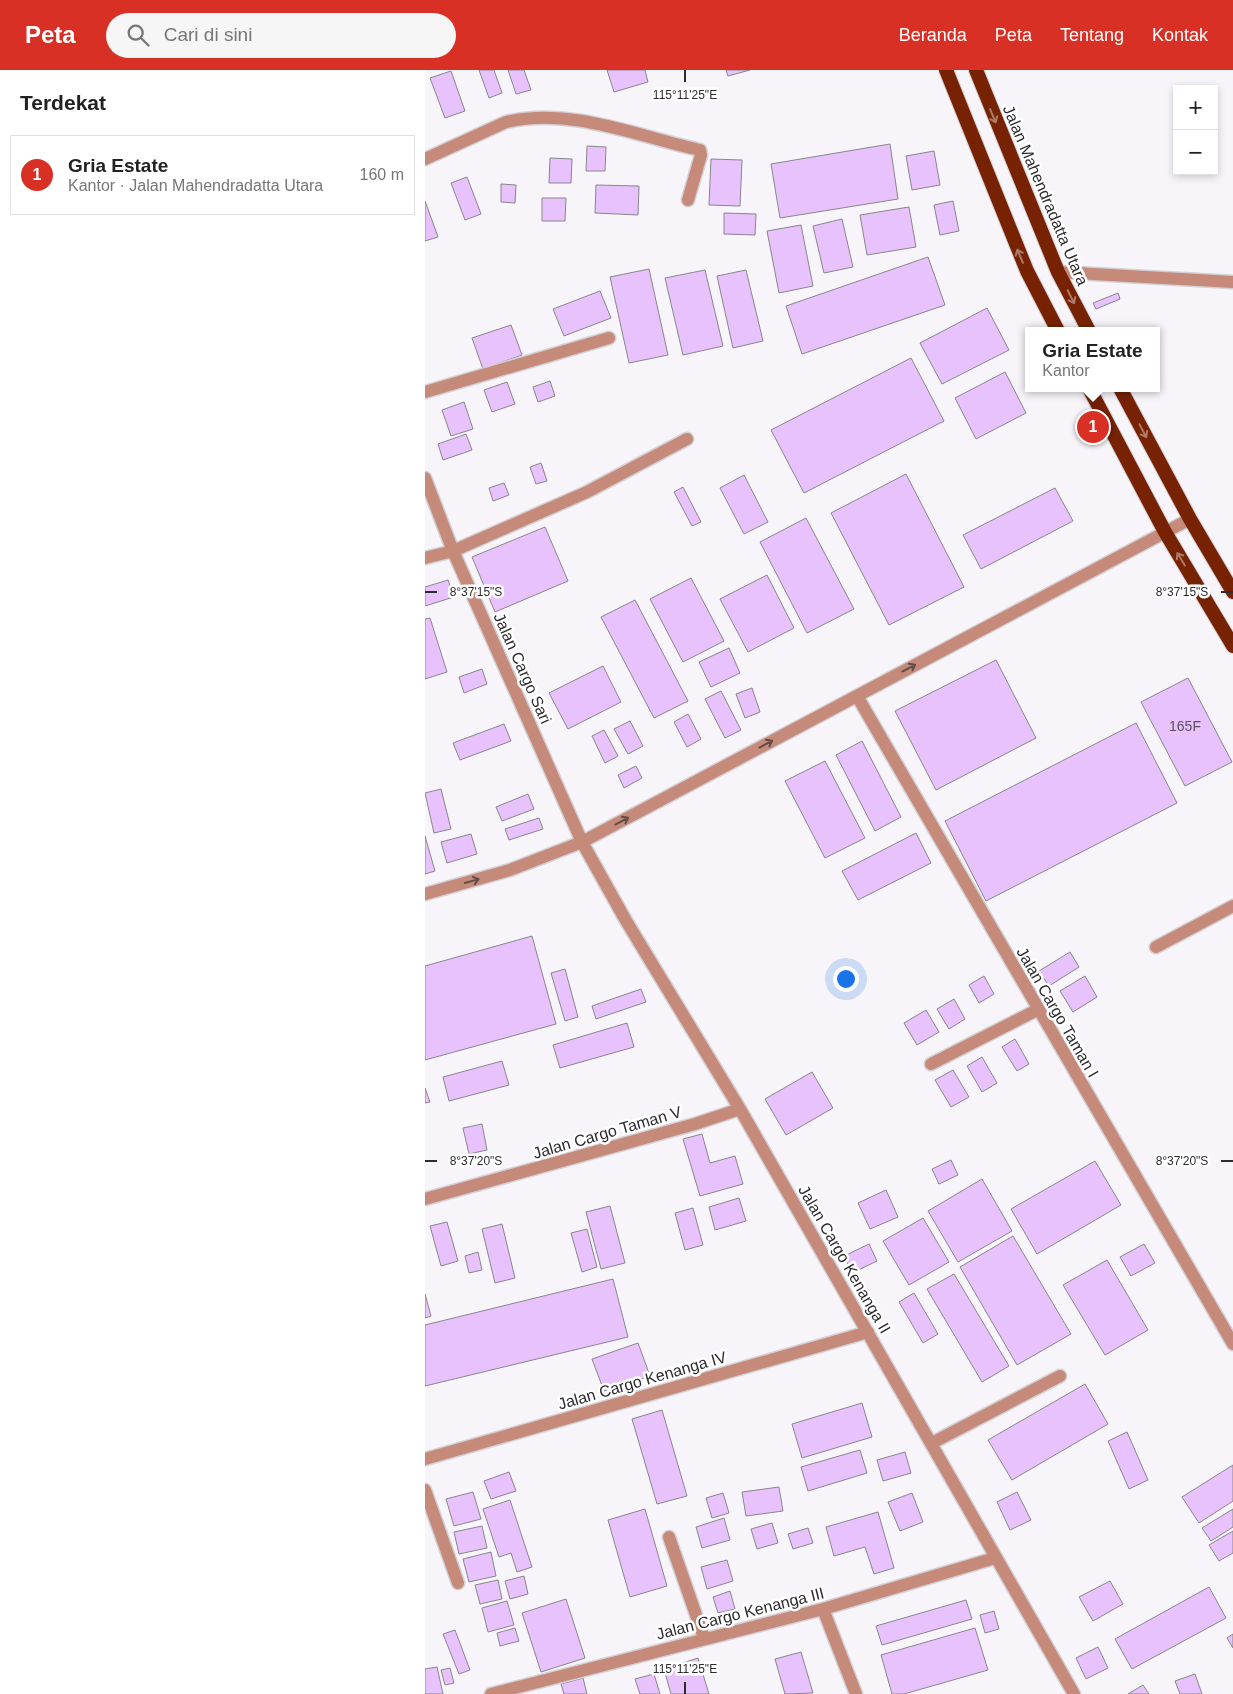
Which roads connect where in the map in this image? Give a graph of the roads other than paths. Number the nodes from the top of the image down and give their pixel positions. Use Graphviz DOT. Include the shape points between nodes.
graph roads {
  1 [pos="946,70"];
  2 [pos="976,70"];
  3 [pos="425,159"];
  4 [pos="688,200"];
  5 [pos="1058,272"];
  6 [pos="1233,282"];
  7 [pos="1056,327"];
  8 [pos="1087,327"];
  9 [pos="609,338"];
  10 [pos="425,392"];
  11 [pos="1091,392"];
  12 [pos="1123,392"];
  13 [pos="687,439"];
  14 [pos="425,478"];
  15 [pos="1190,520"];
  16 [pos="1165,532"];
  17 [pos="453,551"];
  18 [pos="425,558"];
  19 [pos="1233,592"];
  20 [pos="1233,646"];
  21 [pos="857,696"];
  22 [pos="582,842"];
  23 [pos="425,894"];
  24 [pos="1233,906"];
  25 [pos="1156,947"];
  26 [pos="1037,1010"];
  27 [pos="931,1064"];
  28 [pos="739,1109"];
  29 [pos="425,1200"];
  30 [pos="868,1332"];
  31 [pos="1233,1344"];
  32 [pos="1060,1376"];
  33 [pos="932,1443"];
  34 [pos="425,1459"];
  35 [pos="425,1490"];
  36 [pos="669,1537"];
  37 [pos="995,1558"];
  38 [pos="458,1583"];
  39 [pos="823,1608"];
  40 [pos="704,1638"];
  41 [pos="491,1694"];
  42 [pos="856,1694"];
  43 [pos="1074,1694"];
  7 -- 1 [label="highway, one-way" via="1027,271"];
  2 -- 5 [label="highway, Jalan Mahendradatta Utara, one-way"];
  3 -- 4 [label="street" via="507,122 564,117 700,150"];
  5 -- 6 [label="street"];
  5 -- 8 [label="highway, Jalan Mahendradatta Utara, one-way"];
  9 -- 10 [label="street"];
  11 -- 16 [label="highway"];
  12 -- 15 [label="highway, one-way"];
  13 -- 17 [label="street" via="587,492"];
  14 -- 17 [label="street, Jalan Cargo Sari"];
  15 -- 16 [label="street"];
  15 -- 19 [label="highway"];
  20 -- 16 [label="highway, one-way"];
  21 -- 16 [label="street, one-way"];
  17 -- 18 [label="street"];
  17 -- 22 [label="street, Jalan Cargo Sari"];
  22 -- 21 [label="street, one-way"];
  21 -- 26 [label="street, Jalan Cargo Taman I"];
  23 -- 22 [label="street, one-way" via="510,870"];
  22 -- 28 [label="street, Jalan Cargo Kenanga II"];
  24 -- 25 [label="street"];
  26 -- 27 [label="street"];
  26 -- 31 [label="street, Jalan Cargo Taman I"];
  28 -- 29 [label="street, Jalan Cargo Taman V"];
  28 -- 30 [label="street, Jalan Cargo Kenanga II"];
  30 -- 33 [label="street, Jalan Cargo Kenanga II"];
  30 -- 34 [label="street, Jalan Cargo Kenanga IV"];
  32 -- 33 [label="street"];
  33 -- 37 [label="street, Jalan Cargo Kenanga II"];
  35 -- 38 [label="street"];
  36 -- 40 [label="street"];
  37 -- 39 [label="street, Jalan Cargo Kenanga III"];
  37 -- 43 [label="street, Jalan Cargo Kenanga II"];
  39 -- 40 [label="street, Jalan Cargo Kenanga III"];
  39 -- 42 [label="street"];
  40 -- 41 [label="street, Jalan Cargo Kenanga III"];
}
